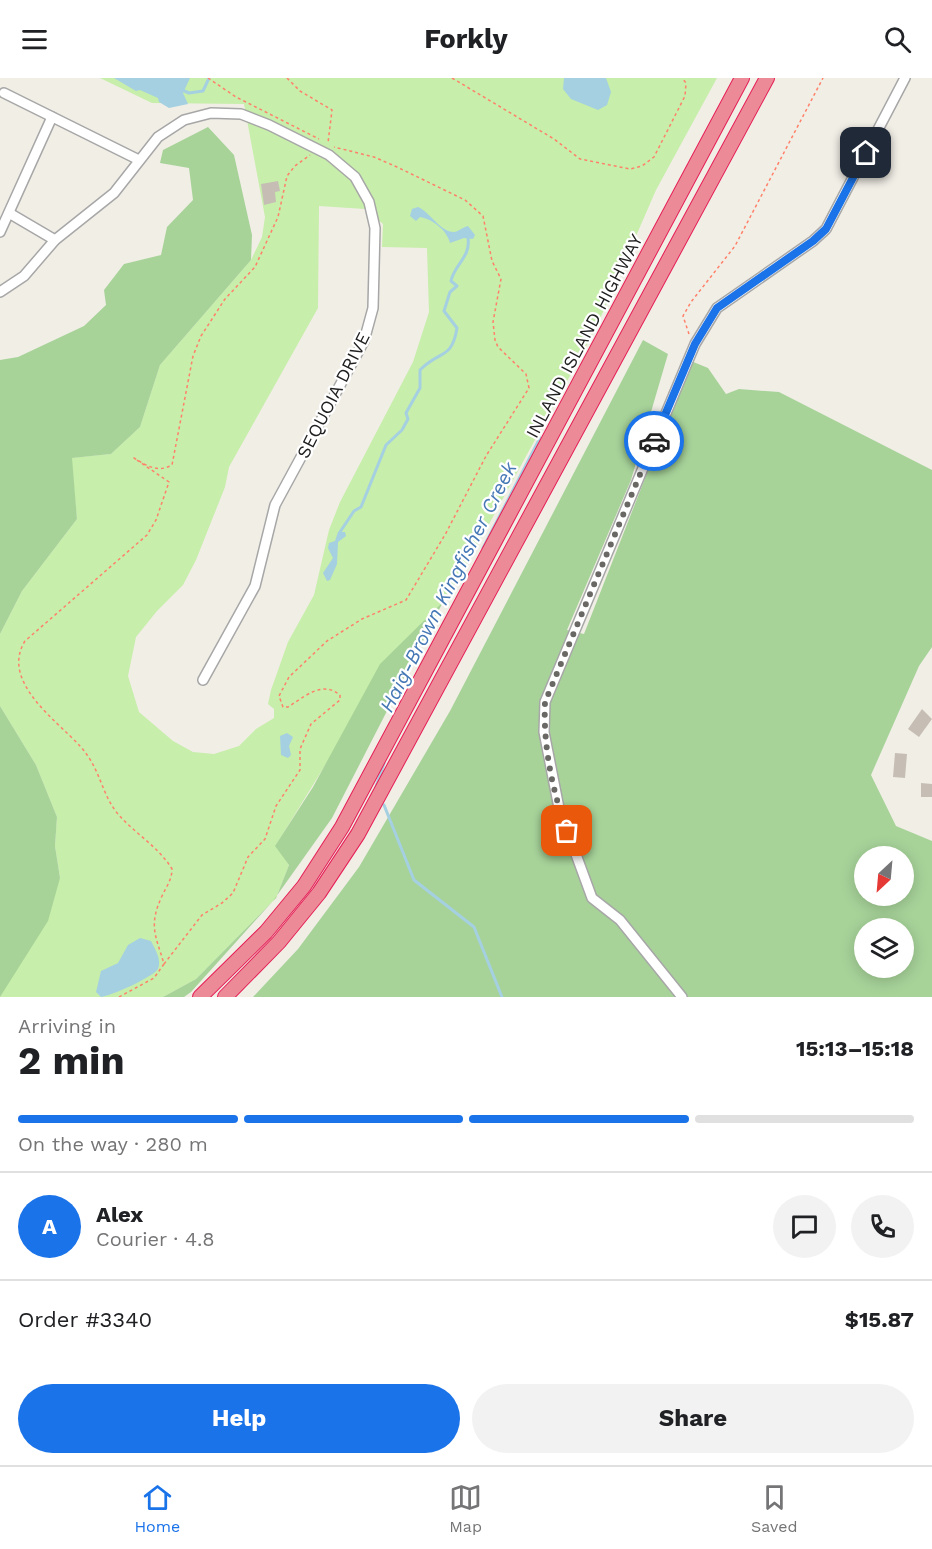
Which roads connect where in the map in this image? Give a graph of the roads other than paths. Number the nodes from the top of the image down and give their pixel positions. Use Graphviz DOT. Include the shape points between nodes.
graph roads {
  1 [pos="742,78"];
  2 [pos="767,78"];
  3 [pos="905,78"];
  4 [pos="4,93"];
  5 [pos="52,117"];
  6 [pos="139,160"];
  7 [pos="9,213"];
  8 [pos="0,232"];
  9 [pos="55,240"];
  10 [pos="0,292"];
  11 [pos="203,680"];
  12 [pos="200,997"];
  13 [pos="225,997"];
  14 [pos="681,997"];
  1 -- 12 [label="highway, INLAND ISLAND HIGHWAY" via="342,827 304,886 266,932"];
  2 -- 13 [label="highway, INLAND ISLAND HIGHWAY" via="358,834 319,893 279,942"];
  3 -- 14 [label="street" via="826,229 717,308 694,347 545,702 544,732 559,808 592,898 620,920"];
  4 -- 5 [label="street"];
  5 -- 6 [label="street"];
  5 -- 7 [label="street"];
  6 -- 9 [label="street, SEQUOIA DRIVE" via="114,193"];
  6 -- 11 [label="street, SEQUOIA DRIVE" via="158,136 184,120 211,113 241,114 329,155 354,177 369,202 375,228 373,308 364,341 275,505 255,586"];
  7 -- 8 [label="street"];
  7 -- 9 [label="street"];
  9 -- 10 [label="street, SEQUOIA DRIVE" via="24,276"];
}
